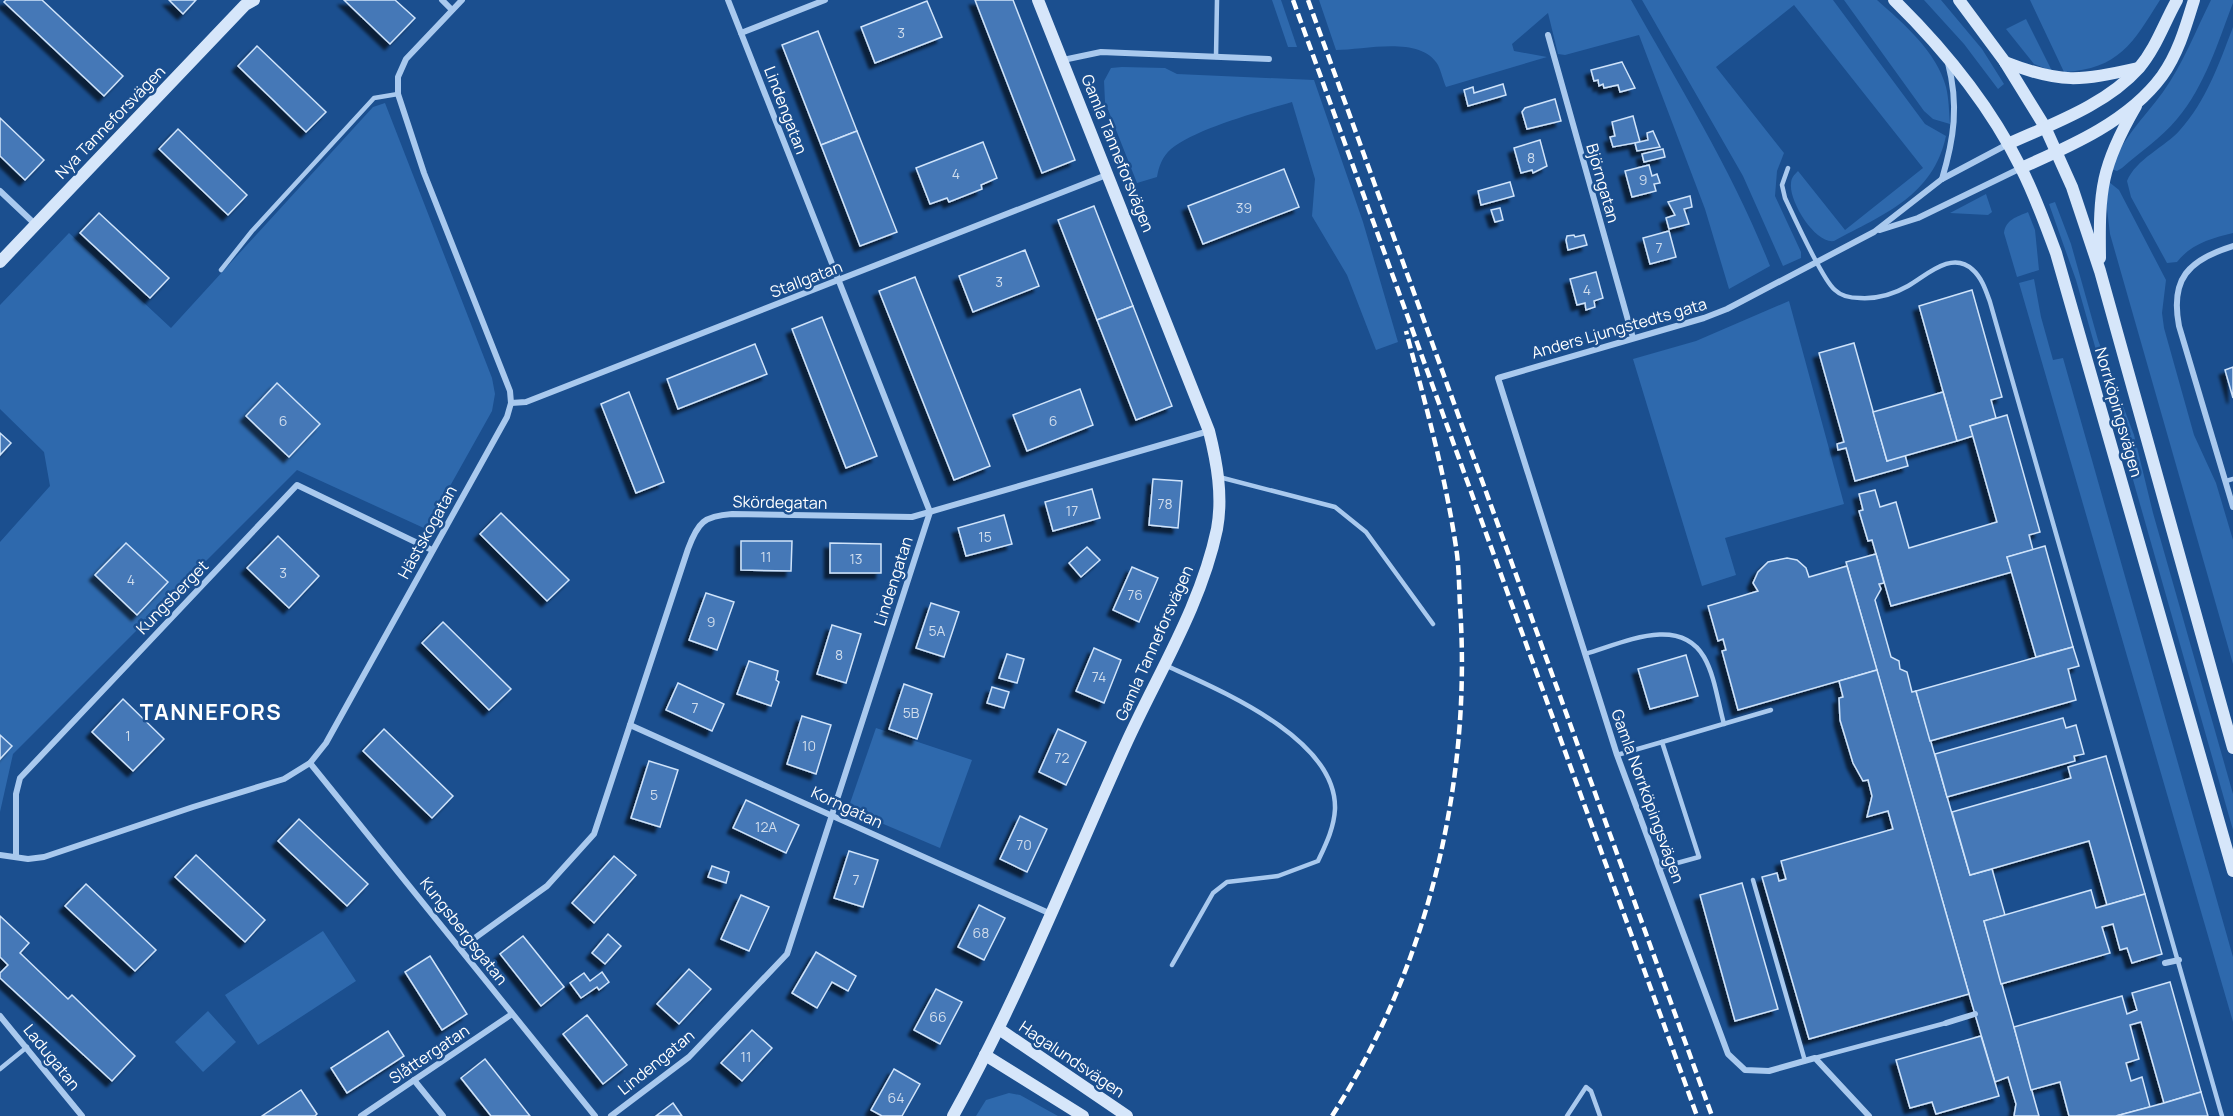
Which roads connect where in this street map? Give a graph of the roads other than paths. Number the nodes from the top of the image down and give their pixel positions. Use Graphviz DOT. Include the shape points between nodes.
graph roads {
  1 [pos="442,0"];
  2 [pos="462,0"];
  3 [pos="728,0"];
  4 [pos="825,0"];
  5 [pos="1038,0"];
  6 [pos="1217,0"];
  7 [pos="1894,0"];
  8 [pos="1959,0"];
  9 [pos="2177,0"];
  10 [pos="2194,0"];
  11 [pos="249,2"];
  12 [pos="452,10"];
  13 [pos="741,33"];
  14 [pos="1548,35"];
  15 [pos="1216,57"];
  16 [pos="1946,57"];
  17 [pos="1269,59"];
  18 [pos="1063,60"];
  19 [pos="2005,62"];
  20 [pos="2139,68"];
  21 [pos="398,94"];
  22 [pos="2139,102"];
  23 [pos="2045,127"];
  24 [pos="2008,144"];
  25 [pos="2056,152"];
  26 [pos="1788,168"];
  27 [pos="2021,168"];
  28 [pos="1109,174"];
  29 [pos="1942,179"];
  30 [pos="0,191"];
  31 [pos="36,225"];
  32 [pos="1874,232"];
  33 [pos="2233,246"];
  34 [pos="1817,261"];
  35 [pos="0,262"];
  36 [pos="221,270"];
  37 [pos="2100,271"];
  38 [pos="838,281"];
  39 [pos="1633,338"];
  40 [pos="1498,378"];
  41 [pos="511,403"];
  42 [pos="1209,431"];
  43 [pos="1219,477"];
  44 [pos="2233,479"];
  45 [pos="2226,482"];
  46 [pos="2233,507"];
  47 [pos="930,512"];
  48 [pos="432,550"];
  49 [pos="1433,624"];
  50 [pos="1585,654"];
  51 [pos="1165,665"];
  52 [pos="1771,710"];
  53 [pos="1724,724"];
  54 [pos="630,725"];
  55 [pos="1662,742"];
  56 [pos="2233,748"];
  57 [pos="1617,755"];
  58 [pos="310,763"];
  59 [pos="833,816"];
  60 [pos="0,855"];
  61 [pos="16,857"];
  62 [pos="1659,868"];
  63 [pos="2233,872"];
  64 [pos="1753,880"];
  65 [pos="1052,914"];
  66 [pos="462,948"];
  67 [pos="2179,960"];
  68 [pos="2165,963"];
  69 [pos="1172,965"];
  70 [pos="512,1014"];
  71 [pos="1975,1014"];
  72 [pos="0,1016"];
  73 [pos="1946,1023"];
  74 [pos="999,1029"];
  75 [pos="27,1047"];
  76 [pos="985,1055"];
  77 [pos="1815,1058"];
  78 [pos="1805,1061"];
  79 [pos="0,1069"];
  80 [pos="414,1080"];
  81 [pos="82,1116"];
  82 [pos="361,1116"];
  83 [pos="443,1116"];
  84 [pos="594,1116"];
  85 [pos="611,1116"];
  86 [pos="953,1116"];
  87 [pos="1083,1116"];
  88 [pos="1127,1116"];
  89 [pos="1568,1116"];
  90 [pos="1600,1116"];
  91 [pos="1869,1116"];
  92 [pos="2222,1116"];
  1 -- 12 [label="street"];
  2 -- 12 [label="street"];
  3 -- 13 [label="street, Lindengatan"];
  4 -- 13 [label="street"];
  5 -- 18 [label="street, Gamla Tanneforsvägen"];
  6 -- 15 [label="lane"];
  7 -- 16 [label="street, Norrköpingsvägen"];
  8 -- 19 [label="street, Norrköpingsvägen"];
  9 -- 20 [label="street"];
  10 -- 22 [label="street" via="2180,44 2163,75"];
  11 -- 31 [label="street, Nya Tanneforsvägen"];
  12 -- 21 [label="street" via="406,59 398,77"];
  13 -- 38 [label="street, Lindengatan"];
  14 -- 39 [label="street, Björngatan"];
  15 -- 17 [label="street"];
  15 -- 18 [label="street" via="1101,52"];
  16 -- 24 [label="street, Norrköpingsvägen"];
  16 -- 29 [label="street" via="1956,104 1954,133"];
  18 -- 28 [label="street, Gamla Tanneforsvägen"];
  19 -- 20 [label="street" via="2059,79"];
  19 -- 23 [label="street, Norrköpingsvägen"];
  20 -- 23 [label="street" via="2122,84"];
  21 -- 36 [label="lane" via="374,98"];
  21 -- 41 [label="street" via="424,173 501,366"];
  22 -- 25 [label="street"];
  22 -- 37 [label="street" via="2117,139 2104,174 2099,201"];
  23 -- 24 [label="street"];
  23 -- 25 [label="street, Norrköpingsvägen"];
  24 -- 27 [label="street, Norrköpingsvägen"];
  24 -- 29 [label="street, Anders Ljungstedts gata"];
  25 -- 27 [label="street"];
  25 -- 37 [label="street, Norrköpingsvägen"];
  26 -- 34 [label="lane" via="1782,185 1785,198"];
  27 -- 32 [label="street, Anders Ljungstedts gata" via="1918,218"];
  27 -- 63 [label="street, Norrköpingsvägen" via="2056,253"];
  28 -- 38 [label="street, Stallgatan"];
  28 -- 42 [label="street, Gamla Tanneforsvägen"];
  29 -- 32 [label="street, Anders Ljungstedts gata"];
  30 -- 31 [label="street"];
  31 -- 35 [label="street, Nya Tanneforsvägen"];
  32 -- 34 [label="street, Anders Ljungstedts gata"];
  33 -- 45 [label="street" via="2190,267 2180,282 2175,303"];
  34 -- 39 [label="street, Anders Ljungstedts gata" via="1727,309"];
  34 -- 67 [label="lane" via="1834,290 1854,298 1883,297 1948,263 1962,263 1974,270 1981,281"];
  37 -- 56 [label="street, Norrköpingsvägen"];
  38 -- 41 [label="street, Stallgatan" via="526,402"];
  38 -- 47 [label="street, Lindengatan"];
  39 -- 40 [label="street, Anders Ljungstedts gata"];
  40 -- 50 [label="street, Gamla Norrköpingsvägen"];
  41 -- 48 [label="street, Hästskogatan" via="507,417"];
  42 -- 43 [label="street, Gamla Tanneforsvägen"];
  42 -- 47 [label="street, Skördegatan"];
  43 -- 49 [label="lane" via="1335,507 1366,532"];
  43 -- 51 [label="street, Gamla Tanneforsvägen" via="1212,550"];
  44 -- 45 [label="lane"];
  45 -- 46 [label="street"];
  47 -- 54 [label="street, Skördegatan" via="912,517 732,514 713,515 702,522 688,549"];
  47 -- 59 [label="street, Lindengatan"];
  48 -- 58 [label="street, Hästskogatan" via="327,742"];
  48 -- 61 [label="street, Kungsberget" via="297,485 20,778 16,794"];
  50 -- 53 [label="lane" via="1650,636 1673,634 1693,642 1705,658"];
  50 -- 57 [label="street, Gamla Norrköpingsvägen"];
  51 -- 65 [label="street, Gamla Tanneforsvägen" via="1125,745"];
  51 -- 69 [label="lane" via="1294,734 1322,764 1335,807 1332,829 1318,861 1278,876 1227,882 1213,892"];
  52 -- 53 [label="lane"];
  53 -- 55 [label="lane"];
  54 -- 59 [label="street, Korngatan"];
  54 -- 66 [label="street, Skördegatan" via="594,834 547,886"];
  55 -- 57 [label="lane"];
  55 -- 62 [label="lane" via="1699,857"];
  57 -- 62 [label="street, Gamla Norrköpingsvägen"];
  58 -- 61 [label="street, Hästskogatan" via="284,779 44,857"];
  58 -- 66 [label="street, Kungsbergsgatan"];
  59 -- 65 [label="street, Korngatan"];
  59 -- 85 [label="street, Lindengatan" via="787,954 689,1057"];
  60 -- 61 [label="street, Hästskogatan"];
  62 -- 78 [label="street, Gamla Norrköpingsvägen" via="1728,1054 1745,1071 1769,1071"];
  64 -- 78 [label="lane"];
  65 -- 74 [label="street, Gamla Tanneforsvägen"];
  66 -- 70 [label="street, Kungsbergsgatan"];
  67 -- 68 [label="street"];
  67 -- 92 [label="lane"];
  70 -- 80 [label="street, Slåttergatan"];
  70 -- 84 [label="street, Kungsbergsgatan"];
  71 -- 73 [label="street"];
  72 -- 75 [label="street, Ladugatan"];
  73 -- 77 [label="lane"];
  74 -- 76 [label="street, Gamla Tanneforsvägen"];
  74 -- 88 [label="street, Hagalundsvägen"];
  75 -- 79 [label="lane"];
  75 -- 81 [label="street, Ladugatan"];
  76 -- 86 [label="street, Gamla Tanneforsvägen"];
  76 -- 87 [label="street"];
  77 -- 78 [label="street, Gamla Norrköpingsvägen"];
  77 -- 91 [label="street"];
  80 -- 82 [label="street, Slåttergatan"];
  80 -- 83 [label="street"];
  89 -- 90 [label="lane" via="1586,1087 1591,1090"];
}
